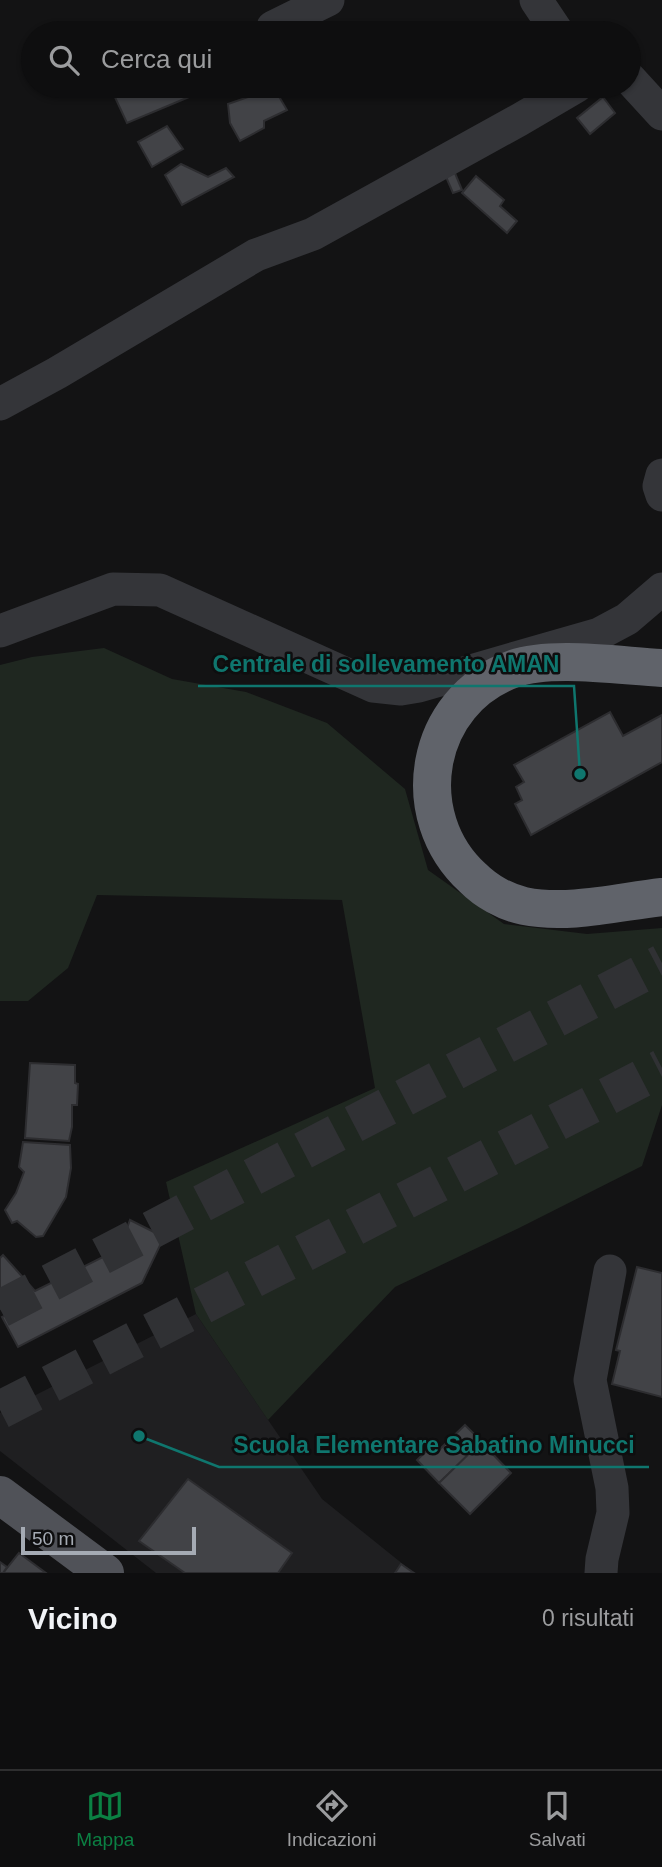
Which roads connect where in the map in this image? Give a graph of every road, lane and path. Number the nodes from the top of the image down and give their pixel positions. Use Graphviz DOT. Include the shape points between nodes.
graph roads {
  1 [pos="328,0"];
  2 [pos="536,0"];
  3 [pos="285,21"];
  4 [pos="550,21"];
  5 [pos="641,81"];
  6 [pos="641,90"];
  7 [pos="557,98"];
  8 [pos="662,98"];
  9 [pos="662,114"];
  10 [pos="0,404"];
  11 [pos="662,475"];
  12 [pos="662,495"];
  13 [pos="662,589"];
  14 [pos="0,631"];
  15 [pos="662,668"];
  16 [pos="662,897"];
  17 [pos="610,1270"];
  18 [pos="0,1495"];
  19 [pos="106,1573"];
  20 [pos="601,1573"];
  1 -- 3 [label="street"];
  2 -- 4 [label="street"];
  5 -- 8 [label="street"];
  6 -- 9 [label="street"];
  7 -- 10 [label="street" via="313,234 256,255"];
  11 -- 12 [label="street"];
  13 -- 14 [label="street" via="627,619 599,634 401,689 373,686 160,590 113,589"];
  15 -- 16 [label="highway" via="537,664 491,679 473,692 446,727 431,783 436,821 452,856 481,886 500,897 550,908"];
  17 -- 20 [label="street" via="590,1380 612,1488 613,1513"];
  18 -- 19 [label="main road"];
}
